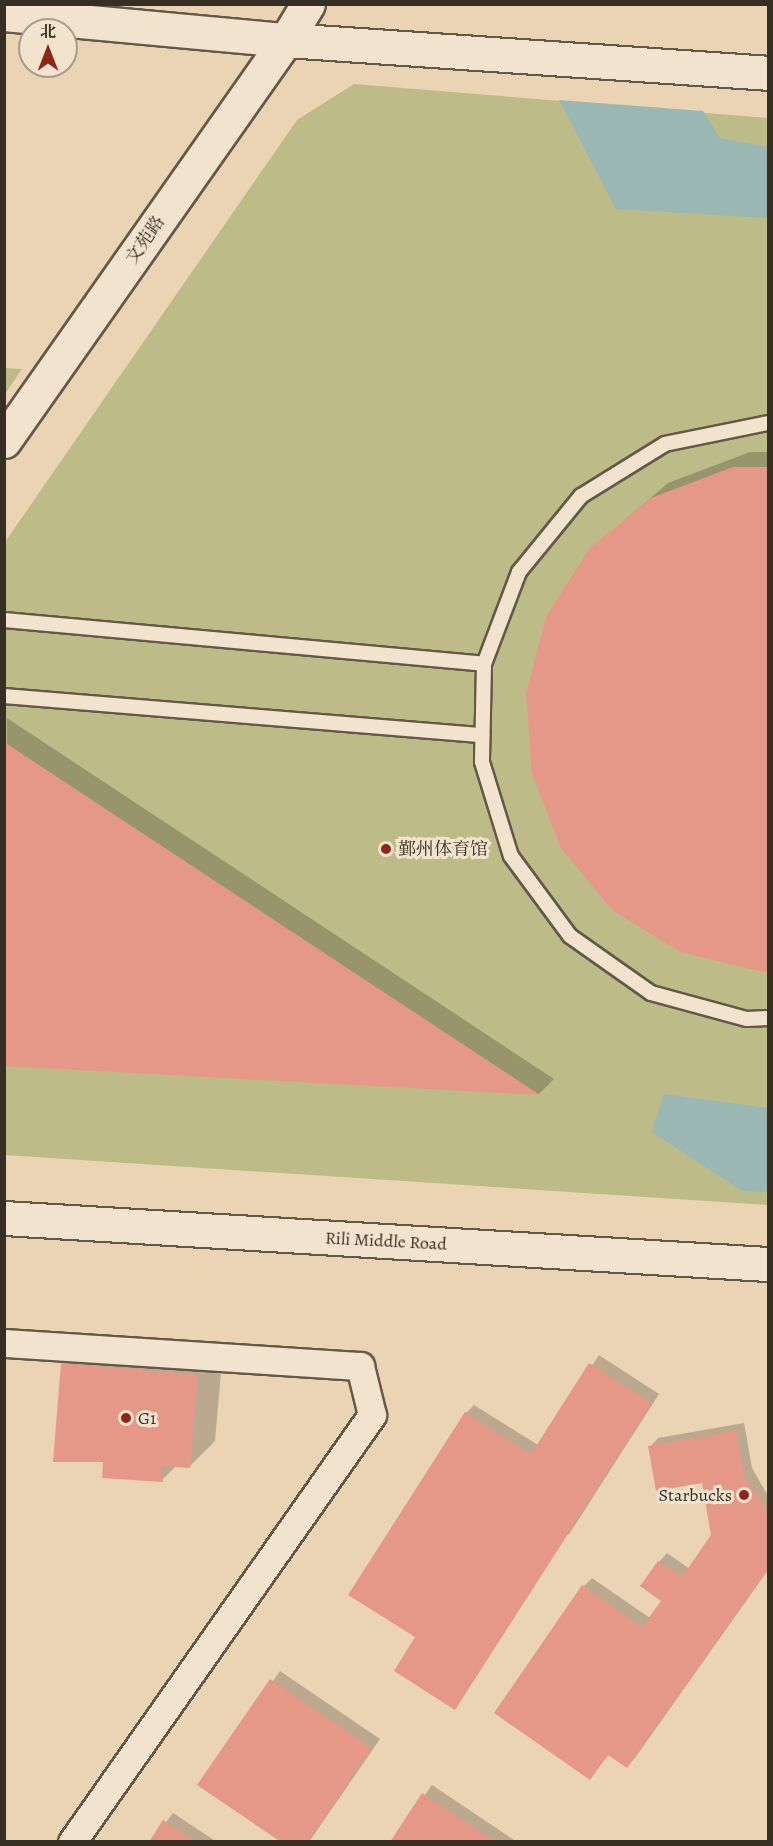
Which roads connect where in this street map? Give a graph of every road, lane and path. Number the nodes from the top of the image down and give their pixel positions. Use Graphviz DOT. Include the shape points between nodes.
graph roads {
  1 [pos="308,4"];
  2 [pos="4,14"];
  3 [pos="286,40"];
  4 [pos="768,73"];
  5 [pos="768,423"];
  6 [pos="4,441"];
  7 [pos="4,620"];
  8 [pos="484,664"];
  9 [pos="4,696"];
  10 [pos="482,735"];
  11 [pos="768,1018"];
  12 [pos="4,1218"];
  13 [pos="768,1264"];
  14 [pos="4,1343"];
  15 [pos="72,1842"];
  1 -- 3 [label="street, 文苑路"];
  2 -- 3 [label="street"];
  3 -- 4 [label="street"];
  3 -- 6 [label="street, 文苑路"];
  5 -- 8 [label="lane" via="665,444 582,496 519,572"];
  7 -- 8 [label="lane"];
  8 -- 10 [label="lane"];
  9 -- 10 [label="lane"];
  10 -- 11 [label="lane" via="482,762 511,856 570,936 651,993 747,1020"];
  12 -- 13 [label="street, Rili Middle Road"];
  14 -- 15 [label="street" via="360,1366 372,1415"];
}
